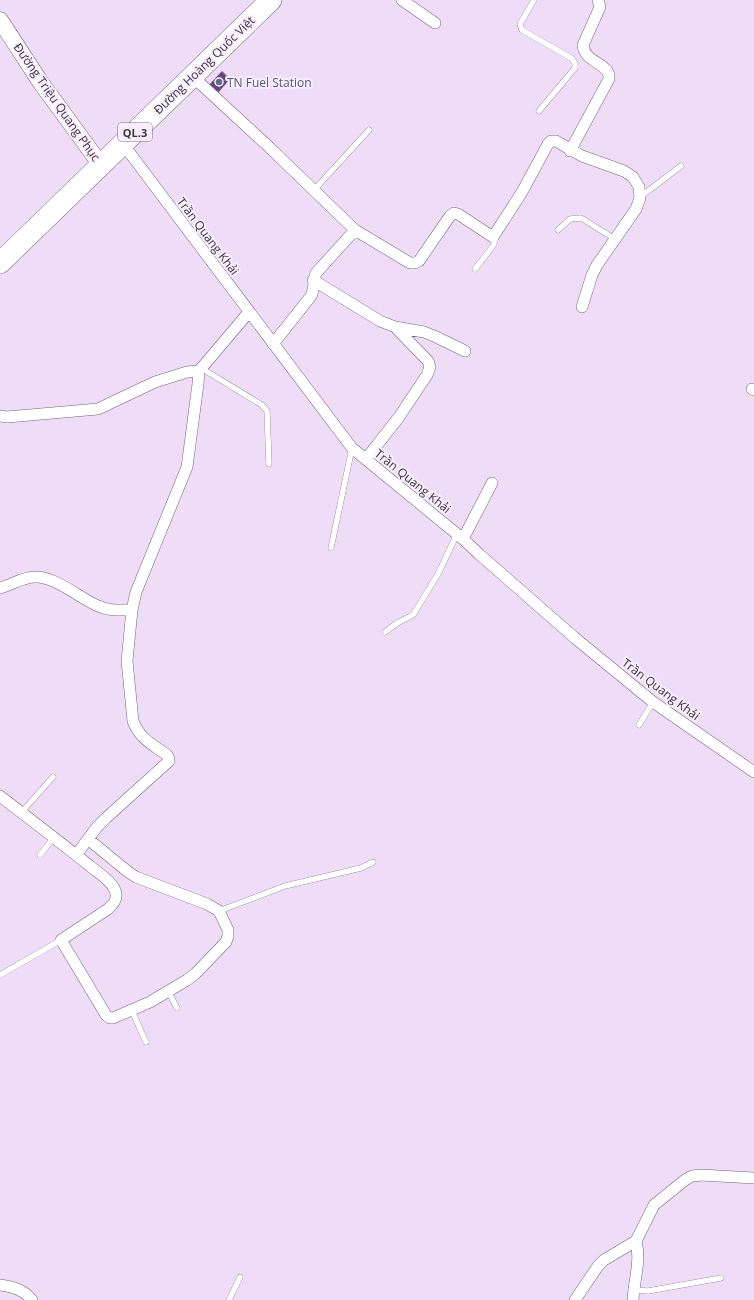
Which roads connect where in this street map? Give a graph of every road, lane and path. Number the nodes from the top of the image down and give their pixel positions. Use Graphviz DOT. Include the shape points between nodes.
graph roads {
  1 [pos="271,0"];
  2 [pos="402,0"];
  3 [pos="534,0"];
  4 [pos="598,0"];
  5 [pos="0,20"];
  6 [pos="435,23"];
  7 [pos="192,76"];
  8 [pos="539,111"];
  9 [pos="369,130"];
  10 [pos="123,144"];
  11 [pos="570,150"];
  12 [pos="102,165"];
  13 [pos="681,166"];
  14 [pos="314,190"];
  15 [pos="640,198"];
  16 [pos="355,230"];
  17 [pos="558,230"];
  18 [pos="493,237"];
  19 [pos="615,239"];
  20 [pos="0,263"];
  21 [pos="475,269"];
  22 [pos="313,280"];
  23 [pos="582,307"];
  24 [pos="249,312"];
  25 [pos="395,327"];
  26 [pos="273,344"];
  27 [pos="466,351"];
  28 [pos="200,369"];
  29 [pos="0,416"];
  30 [pos="352,448"];
  31 [pos="366,459"];
  32 [pos="269,464"];
  33 [pos="492,483"];
  34 [pos="460,536"];
  35 [pos="331,548"];
  36 [pos="0,588"];
  37 [pos="132,610"];
  38 [pos="385,632"];
  39 [pos="653,702"];
  40 [pos="639,724"];
  41 [pos="754,772"];
  42 [pos="53,776"];
  43 [pos="0,796"];
  44 [pos="21,812"];
  45 [pos="54,837"];
  46 [pos="88,839"];
  47 [pos="40,855"];
  48 [pos="76,855"];
  49 [pos="373,862"];
  50 [pos="219,911"];
  51 [pos="61,940"];
  52 [pos="0,975"];
  53 [pos="168,991"];
  54 [pos="177,1008"];
  55 [pos="132,1010"];
  56 [pos="146,1042"];
  57 [pos="754,1178"];
  58 [pos="636,1241"];
  59 [pos="240,1277"];
  60 [pos="721,1278"];
  61 [pos="0,1285"];
  62 [pos="633,1295"];
  63 [pos="32,1300"];
  64 [pos="229,1300"];
  65 [pos="575,1300"];
  1 -- 7 [label="highway, Đường Hoàng Quốc Việt / QL.3"];
  2 -- 6 [label="street"];
  3 -- 8 [label="lane" via="520,24 522,30 571,58 575,63 575,68"];
  4 -- 11 [label="street" via="600,7 583,50 610,74"];
  5 -- 12 [label="main road, Đường Triệu Quang Phục" via="41,83"];
  7 -- 10 [label="highway, Đường Hoàng Quốc Việt / QL.3"];
  7 -- 14 [label="street"];
  9 -- 14 [label="lane"];
  10 -- 12 [label="highway, Đường Hoàng Quốc Việt / QL.3"];
  10 -- 24 [label="street, Trần Quang Khải"];
  11 -- 15 [label="street" via="633,177 639,186"];
  11 -- 18 [label="street" via="556,141 548,144 522,192"];
  12 -- 20 [label="highway, Đường Hoàng Quốc Việt / QL.3"];
  13 -- 15 [label="lane"];
  14 -- 16 [label="street"];
  15 -- 19 [label="street"];
  16 -- 18 [label="street" via="410,263 419,261 454,213"];
  16 -- 22 [label="street" via="316,273"];
  17 -- 19 [label="lane" via="570,219 582,218"];
  18 -- 21 [label="lane" via="493,246"];
  19 -- 23 [label="street" via="592,275"];
  22 -- 25 [label="street" via="380,321"];
  22 -- 26 [label="street" via="314,290 311,296"];
  24 -- 26 [label="street, Trần Quang Khải"];
  24 -- 28 [label="street"];
  25 -- 27 [label="street" via="434,336"];
  25 -- 31 [label="street" via="428,361 430,367 407,405"];
  26 -- 30 [label="street, Trần Quang Khải"];
  28 -- 29 [label="street" via="155,382 98,409"];
  28 -- 32 [label="lane" via="265,408"];
  28 -- 37 [label="street" via="187,467 141,577"];
  30 -- 31 [label="street, Trần Quang Khải"];
  30 -- 35 [label="lane"];
  31 -- 34 [label="street, Trần Quang Khải"];
  33 -- 34 [label="street"];
  34 -- 38 [label="lane" via="413,615"];
  34 -- 39 [label="street, Trần Quang Khải" via="575,638"];
  36 -- 37 [label="street" via="25,578 43,577 99,607"];
  37 -- 46 [label="street" via="127,670 133,721 143,738 167,755 169,761 106,818"];
  39 -- 40 [label="lane"];
  39 -- 41 [label="street, Trần Quang Khải"];
  42 -- 44 [label="lane"];
  43 -- 44 [label="street"];
  44 -- 45 [label="street"];
  45 -- 47 [label="lane"];
  45 -- 48 [label="street"];
  46 -- 48 [label="street"];
  46 -- 50 [label="street" via="136,876"];
  48 -- 51 [label="street" via="109,882 117,896 115,903 108,909"];
  49 -- 50 [label="lane" via="361,868 286,886"];
  50 -- 53 [label="street" via="228,930 226,942 195,974"];
  51 -- 52 [label="lane"];
  51 -- 55 [label="street" via="108,1017 116,1017"];
  53 -- 54 [label="lane"];
  53 -- 55 [label="street"];
  55 -- 56 [label="lane"];
  57 -- 58 [label="street" via="692,1176 654,1205"];
  58 -- 62 [label="street" via="638,1261"];
  58 -- 65 [label="street" via="601,1263"];
  59 -- 64 [label="lane"];
  60 -- 62 [label="lane" via="648,1290"];
  61 -- 63 [label="street" via="18,1288"];
}
